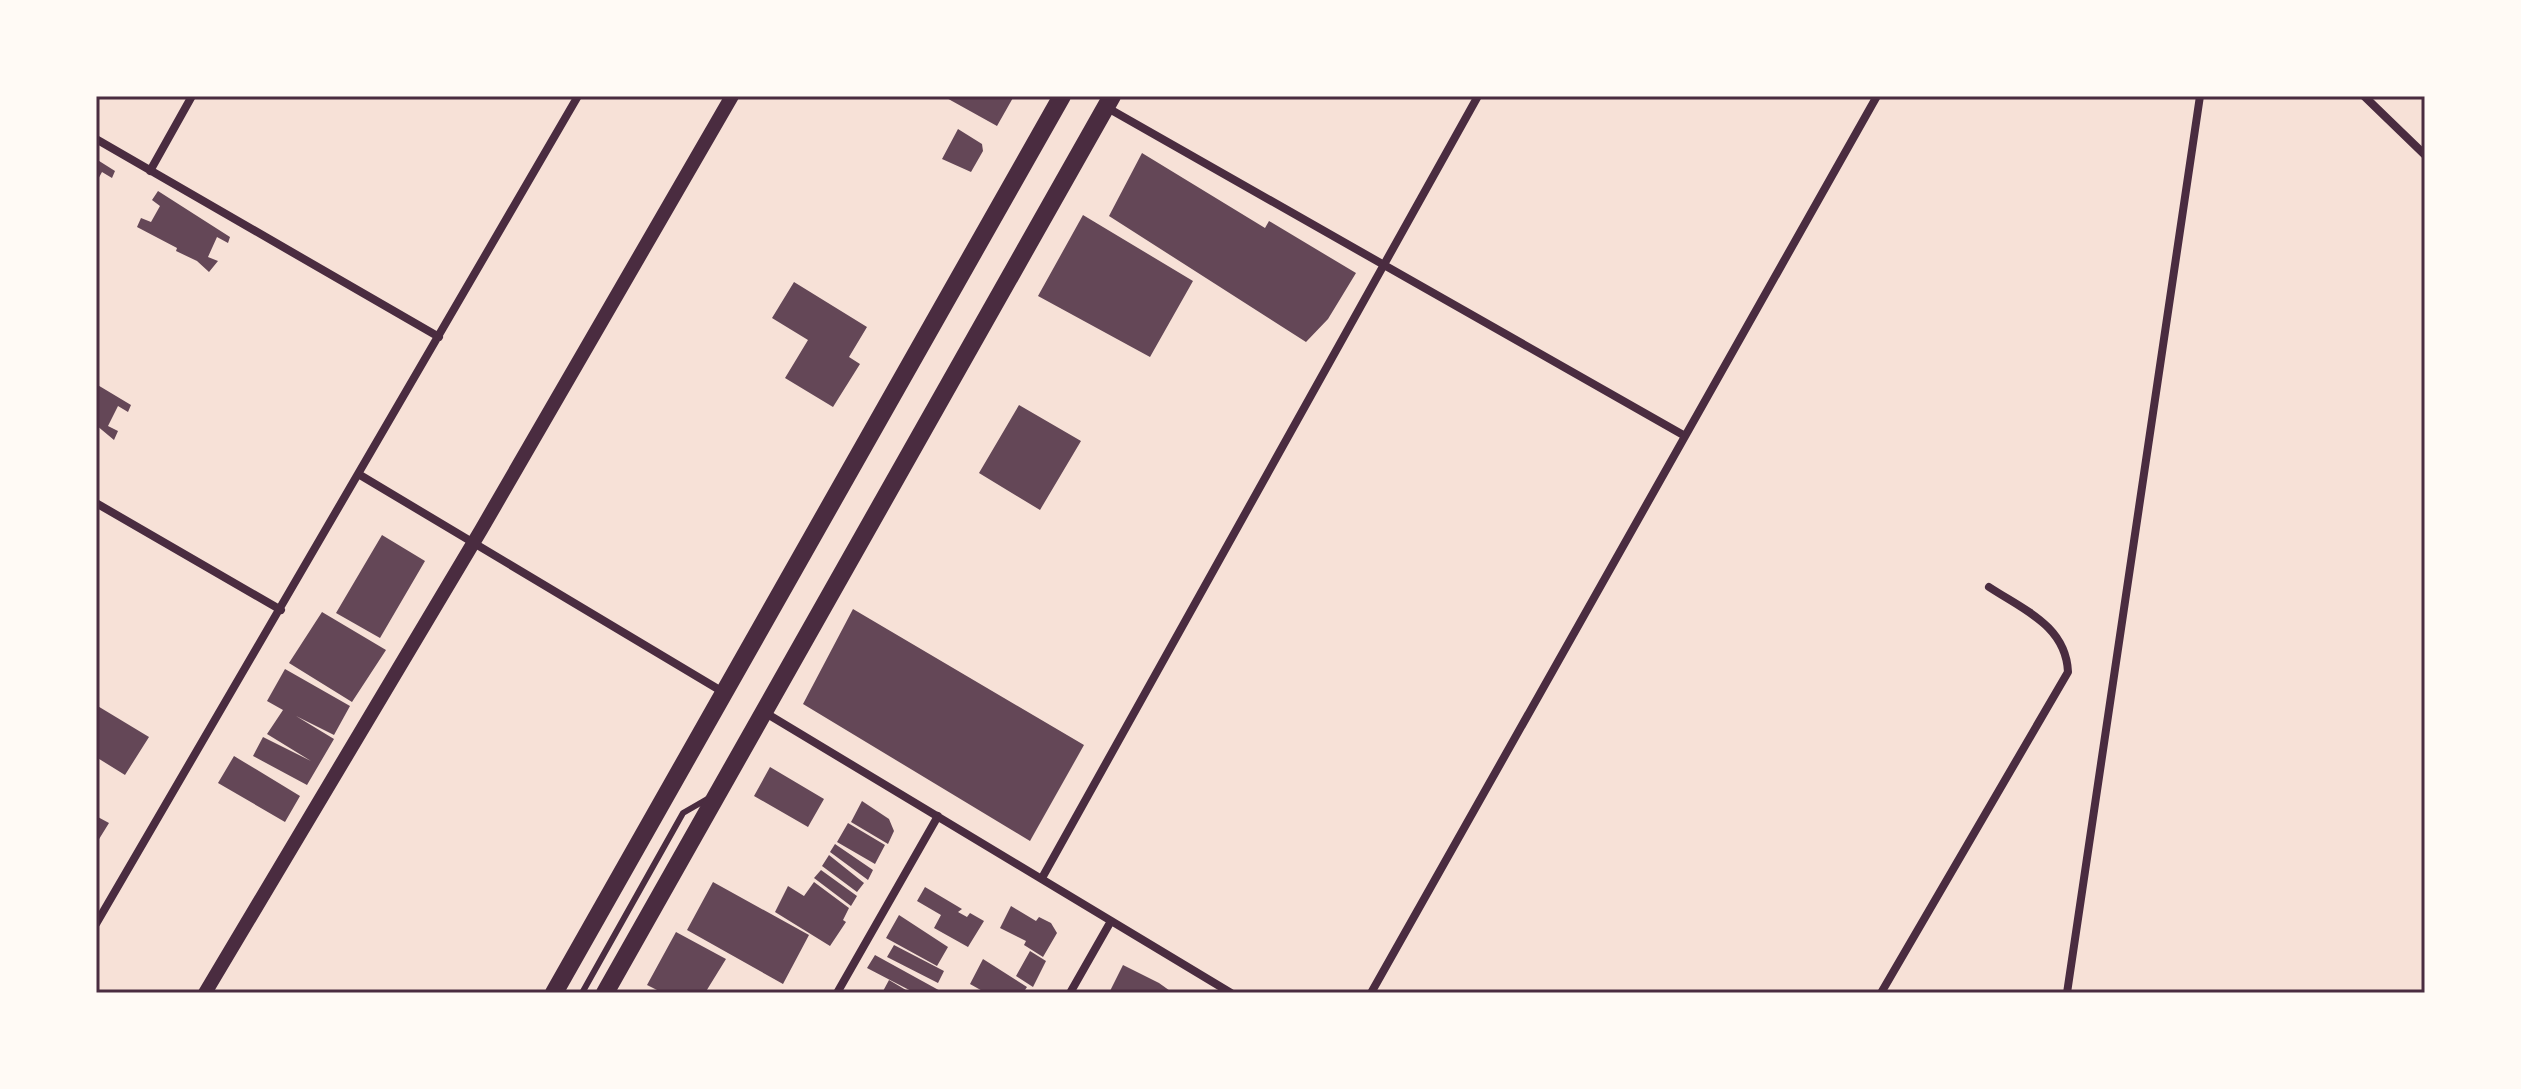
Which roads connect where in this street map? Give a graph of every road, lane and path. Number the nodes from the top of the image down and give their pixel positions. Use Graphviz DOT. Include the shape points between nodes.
graph roads {
  1 [pos="192,96"];
  2 [pos="578,96"];
  3 [pos="732,96"];
  4 [pos="1062,96"];
  5 [pos="1478,96"];
  6 [pos="1877,96"];
  7 [pos="2200,96"];
  8 [pos="2364,96"];
  9 [pos="1109,102"];
  10 [pos="96,139"];
  11 [pos="2425,155"];
  12 [pos="150,171"];
  13 [pos="1384,264"];
  14 [pos="439,337"];
  15 [pos="1685,436"];
  16 [pos="360,475"];
  17 [pos="96,503"];
  18 [pos="474,542"];
  19 [pos="1989,587"];
  20 [pos="281,610"];
  21 [pos="723,692"];
  22 [pos="764,712"];
  23 [pos="676,778"];
  24 [pos="718,792"];
  25 [pos="938,816"];
  26 [pos="1042,878"];
  27 [pos="1111,921"];
  28 [pos="96,924"];
  29 [pos="205,993"];
  30 [pos="554,993"];
  31 [pos="562,993"];
  32 [pos="582,993"];
  33 [pos="605,993"];
  34 [pos="837,993"];
  35 [pos="1070,993"];
  36 [pos="1231,993"];
  37 [pos="1371,993"];
  38 [pos="1881,993"];
  39 [pos="2067,993"];
  1 -- 12 [label="street"];
  2 -- 14 [label="street"];
  3 -- 18 [label="street"];
  4 -- 21 [label="main road"];
  5 -- 13 [label="street"];
  6 -- 15 [label="street"];
  7 -- 39 [label="street"];
  8 -- 11 [label="street"];
  9 -- 13 [label="street"];
  9 -- 22 [label="main road"];
  10 -- 12 [label="street"];
  12 -- 14 [label="street"];
  13 -- 15 [label="street"];
  13 -- 26 [label="street"];
  14 -- 16 [label="street"];
  15 -- 37 [label="street"];
  16 -- 18 [label="street"];
  16 -- 20 [label="street"];
  17 -- 20 [label="street"];
  18 -- 21 [label="street"];
  18 -- 29 [label="street"];
  19 -- 38 [label="street" via="2055,631 2067,650 2068,672"];
  20 -- 28 [label="street"];
  21 -- 23 [label="main road"];
  22 -- 24 [label="main road"];
  22 -- 25 [label="street"];
  23 -- 30 [label="main road"];
  23 -- 31 [label="lane" via="668,805"];
  24 -- 32 [label="lane" via="683,813"];
  24 -- 33 [label="main road"];
  25 -- 26 [label="street"];
  25 -- 34 [label="street"];
  26 -- 27 [label="street"];
  27 -- 35 [label="street"];
  27 -- 36 [label="street"];
}
